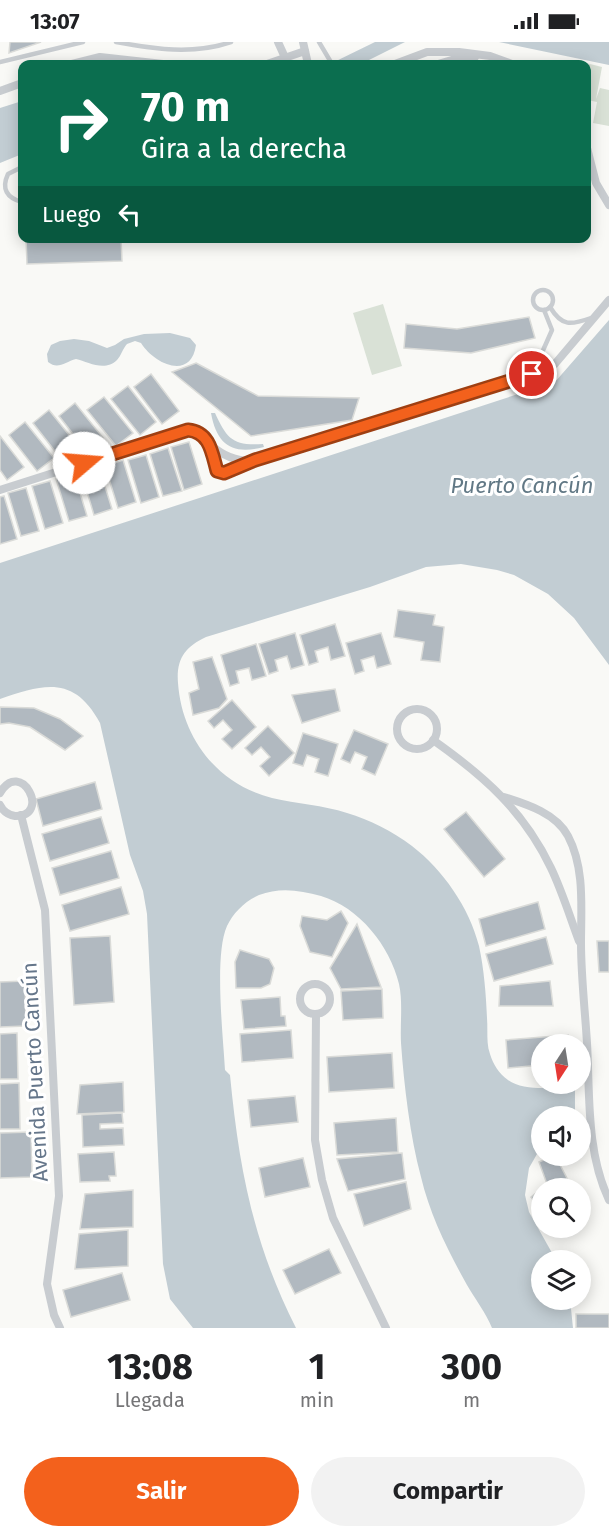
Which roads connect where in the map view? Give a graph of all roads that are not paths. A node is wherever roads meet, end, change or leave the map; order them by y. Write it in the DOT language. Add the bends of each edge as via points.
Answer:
graph roads {
  1 [pos="83,42"];
  2 [pos="116,42"];
  3 [pos="231,42"];
  4 [pos="278,42"];
  5 [pos="319,42"];
  6 [pos="306,54"];
  7 [pos="490,56"];
  8 [pos="87,60"];
  9 [pos="126,60"];
  10 [pos="287,60"];
  11 [pos="290,60"];
  12 [pos="330,60"];
  13 [pos="415,60"];
  14 [pos="452,60"];
  15 [pos="501,60"];
  16 [pos="0,62"];
  17 [pos="18,84"];
  18 [pos="0,91"];
  19 [pos="591,164"];
  20 [pos="18,169"];
  21 [pos="18,200"];
  22 [pos="609,205"];
  23 [pos="609,300"];
  24 [pos="550,308"];
  25 [pos="544,310"];
  26 [pos="596,316"];
  27 [pos="532,374"];
  28 [pos="210,444"];
  29 [pos="225,456"];
  30 [pos="255,460"];
  31 [pos="215,464"];
  32 [pos="0,490"];
  33 [pos="433,740"];
  34 [pos="0,793"];
  35 [pos="504,797"];
  36 [pos="0,805"];
  37 [pos="21,815"];
  38 [pos="581,945"];
  39 [pos="316,1014"];
  40 [pos="609,1200"];
  41 [pos="60,1328"];
  42 [pos="386,1328"];
  1 -- 16 [label="lane"];
  2 -- 3 [label="lane" via="173,51"];
  4 -- 10 [label="street"];
  5 -- 12 [label="lane"];
  6 -- 11 [label="street"];
  7 -- 13 [label="street" via="427,52"];
  7 -- 14 [label="street"];
  7 -- 15 [label="street"];
  8 -- 9 [label="street"];
  17 -- 18 [label="street"];
  19 -- 22 [label="street" via="596,183"];
  20 -- 21 [label="lane" via="8,174 4,183 9,197"];
  23 -- 26 [label="street"];
  24 -- 25 [label="lane"];
  24 -- 25 [label="lane" via="551,293 538,291 533,302"];
  24 -- 26 [label="lane" via="562,323"];
  25 -- 27 [label="lane" via="552,330"];
  26 -- 27 [label="street" via="554,365"];
  27 -- 30 [label="street"];
  28 -- 29 [label="street"];
  28 -- 31 [label="street"];
  28 -- 32 [label="street" via="196,430 188,430"];
  29 -- 30 [label="street"];
  29 -- 31 [label="street" via="217,458"];
  30 -- 31 [label="street" via="224,473 217,471"];
  33 -- 33 [label="street" via="437,725 431,714 411,709 400,717 396,730 407,747 420,749"];
  33 -- 35 [label="street"];
  34 -- 37 [label="street" via="11,783 27,786 32,801 28,811"];
  35 -- 38 [label="street" via="528,827 551,868"];
  35 -- 38 [label="street" via="535,807 568,834 579,876"];
  36 -- 37 [label="street" via="7,814"];
  37 -- 41 [label="street, Avenida Puerto Cancún" via="45,910 59,1196 47,1284"];
  38 -- 40 [label="street" via="593,1150"];
  39 -- 42 [label="street" via="315,1140 322,1180 333,1218"];
}
